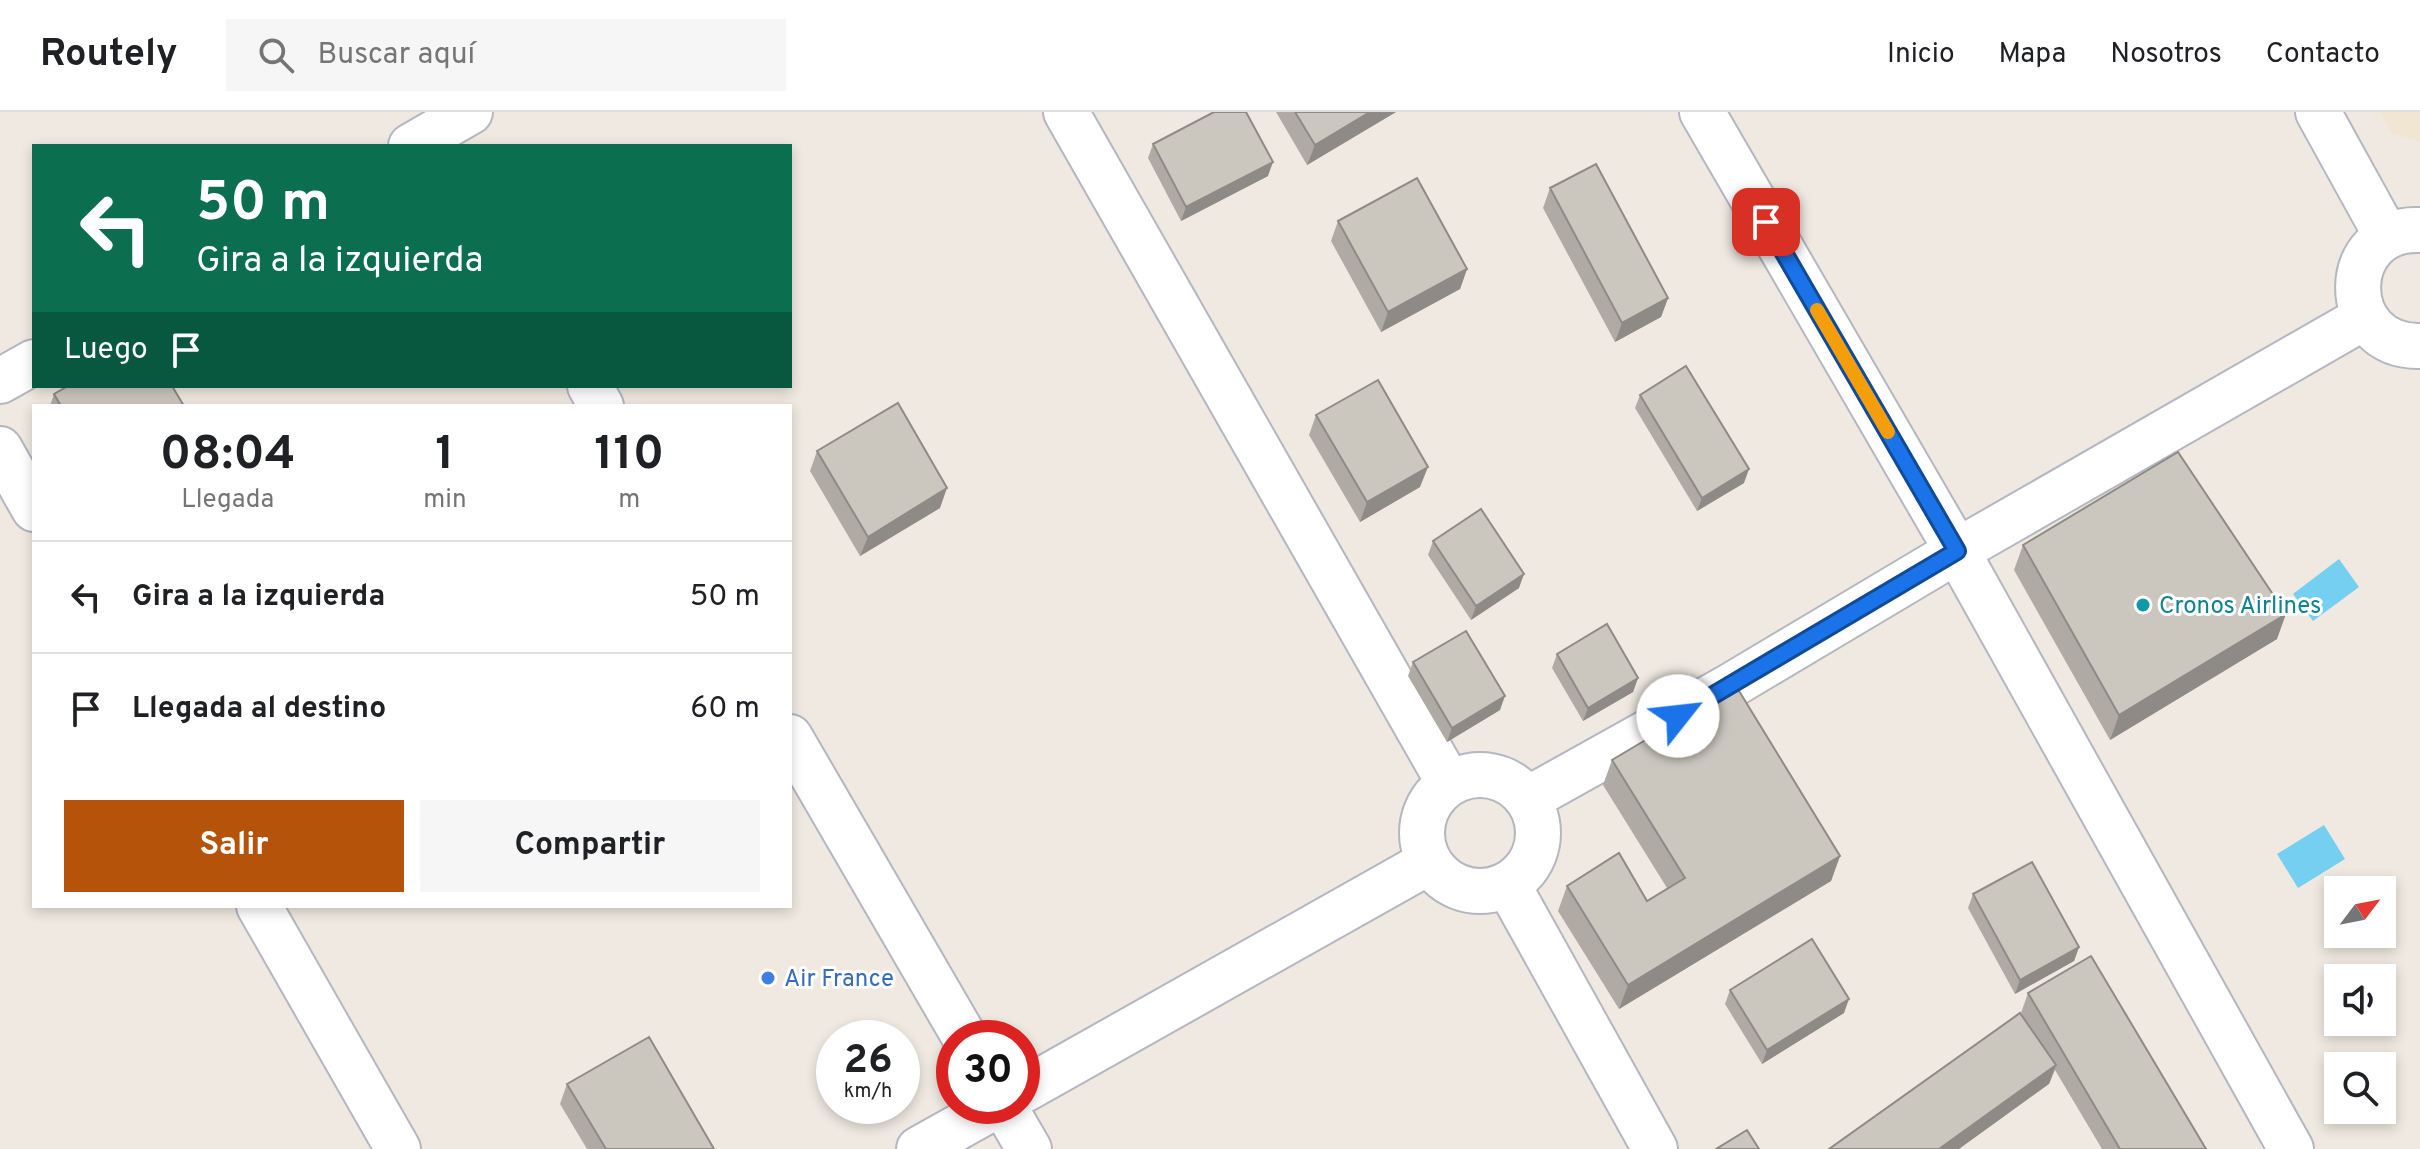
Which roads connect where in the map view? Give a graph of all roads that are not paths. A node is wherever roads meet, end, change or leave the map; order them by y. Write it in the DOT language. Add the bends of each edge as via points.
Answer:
graph roads {
  1 [pos="1066,112"];
  2 [pos="1702,112"];
  3 [pos="2318,112"];
  4 [pos="2403,234"];
  5 [pos="2365,317"];
  6 [pos="2420,346"];
  7 [pos="32,363"];
  8 [pos="0,381"];
  9 [pos="0,449"];
  10 [pos="32,505"];
  11 [pos="1957,551"];
  12 [pos="792,740"];
  13 [pos="1449,783"];
  14 [pos="1528,799"];
  15 [pos="1429,862"];
  16 [pos="1508,885"];
  17 [pos="260,908"];
  18 [pos="955,1020"];
  19 [pos="1040,1081"];
  20 [pos="964,1124"];
  21 [pos="1014,1124"];
  22 [pos="398,1149"];
  23 [pos="919,1149"];
  24 [pos="1029,1149"];
  25 [pos="1655,1149"];
  26 [pos="2291,1149"];
  1 -- 13 [label="street"];
  2 -- 11 [label="street"];
  3 -- 4 [label="street"];
  4 -- 5 [label="street" via="2367,255 2357,279"];
  5 -- 6 [label="street" via="2384,337"];
  5 -- 11 [label="street"];
  7 -- 8 [label="street"];
  9 -- 10 [label="street"];
  11 -- 14 [label="street"];
  11 -- 26 [label="street"];
  12 -- 18 [label="street"];
  13 -- 14 [label="street" via="1473,775 1498,777"];
  13 -- 15 [label="street" via="1431,800 1422,824"];
  14 -- 16 [label="street" via="1539,840 1529,866"];
  15 -- 16 [label="street" via="1458,887 1483,891"];
  15 -- 19 [label="street"];
  16 -- 25 [label="street"];
  17 -- 22 [label="street"];
  20 -- 23 [label="street"];
  21 -- 24 [label="street"];
}
